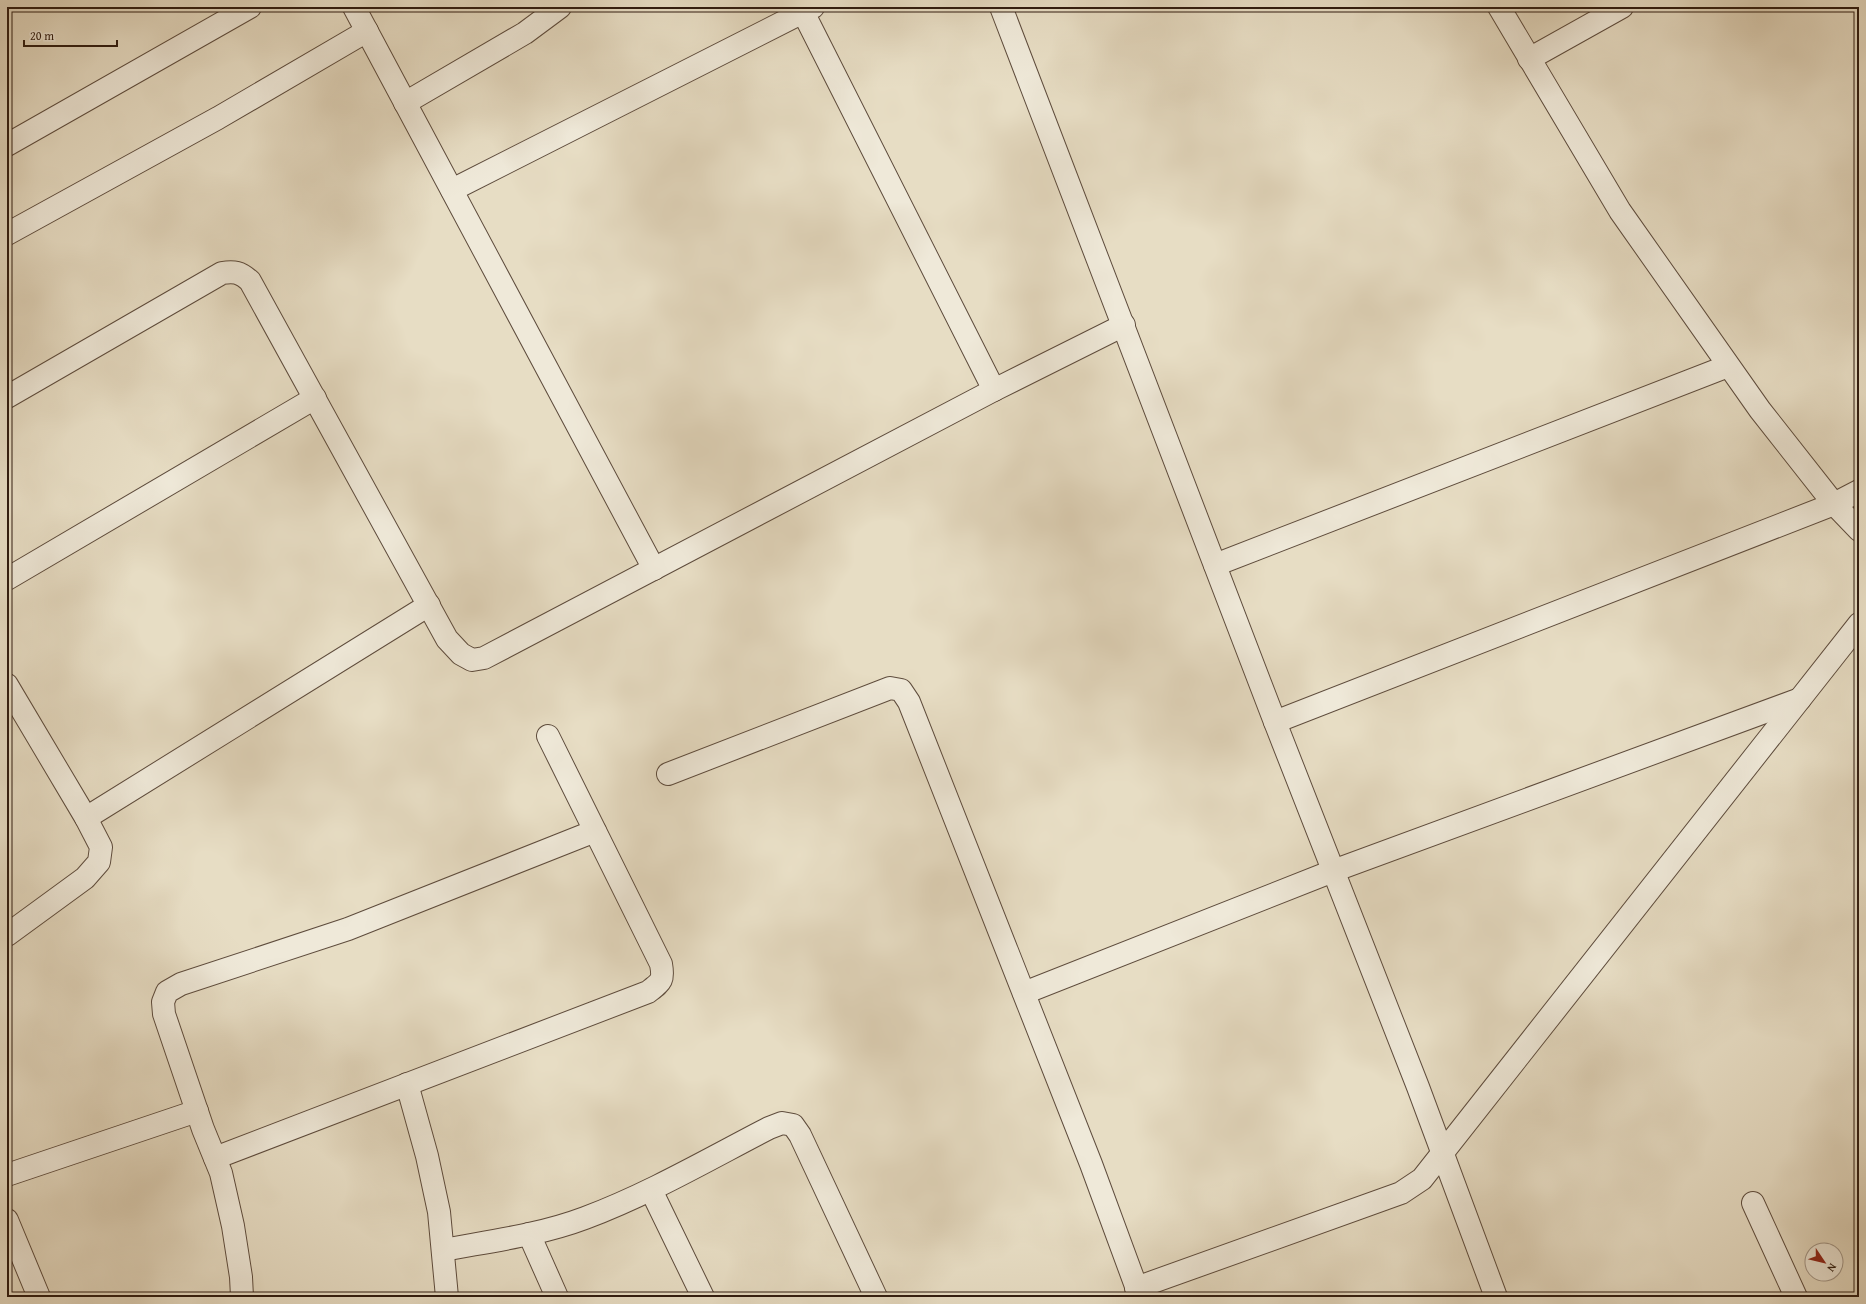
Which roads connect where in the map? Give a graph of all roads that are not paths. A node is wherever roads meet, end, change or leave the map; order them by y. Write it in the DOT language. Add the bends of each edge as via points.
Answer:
graph roads {
  1 [pos="250,7"];
  2 [pos="354,7"];
  3 [pos="560,7"];
  4 [pos="1001,7"];
  5 [pos="1499,7"];
  6 [pos="1622,7"];
  7 [pos="808,9"];
  8 [pos="367,31"];
  9 [pos="1529,58"];
  10 [pos="405,103"];
  11 [pos="7,145"];
  12 [pos="452,190"];
  13 [pos="7,234"];
  14 [pos="1124,325"];
  15 [pos="1728,366"];
  16 [pos="994,390"];
  17 [pos="7,397"];
  18 [pos="315,398"];
  19 [pos="1859,491"];
  20 [pos="1834,504"];
  21 [pos="1859,530"];
  22 [pos="1215,565"];
  23 [pos="654,569"];
  24 [pos="7,580"];
  25 [pos="429,605"];
  26 [pos="1859,624"];
  27 [pos="7,686"];
  28 [pos="1800,699"];
  29 [pos="1275,722"];
  30 [pos="548,736"];
  31 [pos="668,774"];
  32 [pos="86,818"];
  33 [pos="594,831"];
  34 [pos="1333,871"];
  35 [pos="7,935"];
  36 [pos="1024,993"];
  37 [pos="408,1084"];
  38 [pos="197,1111"];
  39 [pos="1442,1153"];
  40 [pos="215,1158"];
  41 [pos="7,1175"];
  42 [pos="651,1190"];
  43 [pos="1753,1203"];
  44 [pos="7,1220"];
  45 [pos="529,1234"];
  46 [pos="443,1250"];
  47 [pos="1138,1292"];
  48 [pos="39,1297"];
  49 [pos="242,1297"];
  50 [pos="447,1297"];
  51 [pos="557,1297"];
  52 [pos="703,1297"];
  53 [pos="876,1297"];
  54 [pos="1496,1297"];
  55 [pos="1796,1297"];
  1 -- 11 [label="street"];
  2 -- 8 [label="street"];
  3 -- 10 [label="street" via="525,32"];
  4 -- 14 [label="street"];
  5 -- 9 [label="street"];
  6 -- 9 [label="street"];
  7 -- 12 [label="street"];
  7 -- 16 [label="street"];
  8 -- 10 [label="street"];
  8 -- 13 [label="street" via="211,122"];
  9 -- 15 [label="street" via="1620,212"];
  10 -- 12 [label="street"];
  12 -- 23 [label="street"];
  14 -- 16 [label="street"];
  14 -- 22 [label="street"];
  15 -- 20 [label="street"];
  15 -- 22 [label="street"];
  16 -- 23 [label="street"];
  17 -- 18 [label="street" via="222,273 234,271 250,281"];
  18 -- 24 [label="street"];
  18 -- 25 [label="street"];
  19 -- 20 [label="street"];
  20 -- 21 [label="street"];
  20 -- 29 [label="street"];
  22 -- 29 [label="street"];
  23 -- 25 [label="street" via="484,658 472,660 461,654 447,640"];
  25 -- 32 [label="street"];
  26 -- 28 [label="street"];
  27 -- 32 [label="street"];
  28 -- 34 [label="street"];
  28 -- 39 [label="street"];
  29 -- 34 [label="street"];
  30 -- 33 [label="street"];
  31 -- 36 [label="street" via="890,688 901,690 909,702"];
  32 -- 35 [label="street" via="101,847 99,862 85,878"];
  33 -- 37 [label="street" via="661,964 663,976 659,984 648,992"];
  33 -- 38 [label="street" via="348,929 182,984 167,992 163,1002 164,1014"];
  34 -- 36 [label="street"];
  34 -- 39 [label="street"];
  36 -- 47 [label="street"];
  37 -- 40 [label="street"];
  37 -- 46 [label="street" via="439,1212"];
  38 -- 40 [label="street"];
  38 -- 41 [label="street"];
  39 -- 47 [label="street" via="1422,1179 1401,1193"];
  39 -- 54 [label="street"];
  40 -- 49 [label="street" via="233,1226"];
  42 -- 45 [label="street" via="585,1218"];
  42 -- 52 [label="street"];
  42 -- 53 [label="street" via="769,1128 782,1123 792,1125 800,1135"];
  43 -- 55 [label="street"];
  44 -- 48 [label="street"];
  45 -- 46 [label="street"];
  45 -- 51 [label="street"];
  46 -- 50 [label="street"];
}
